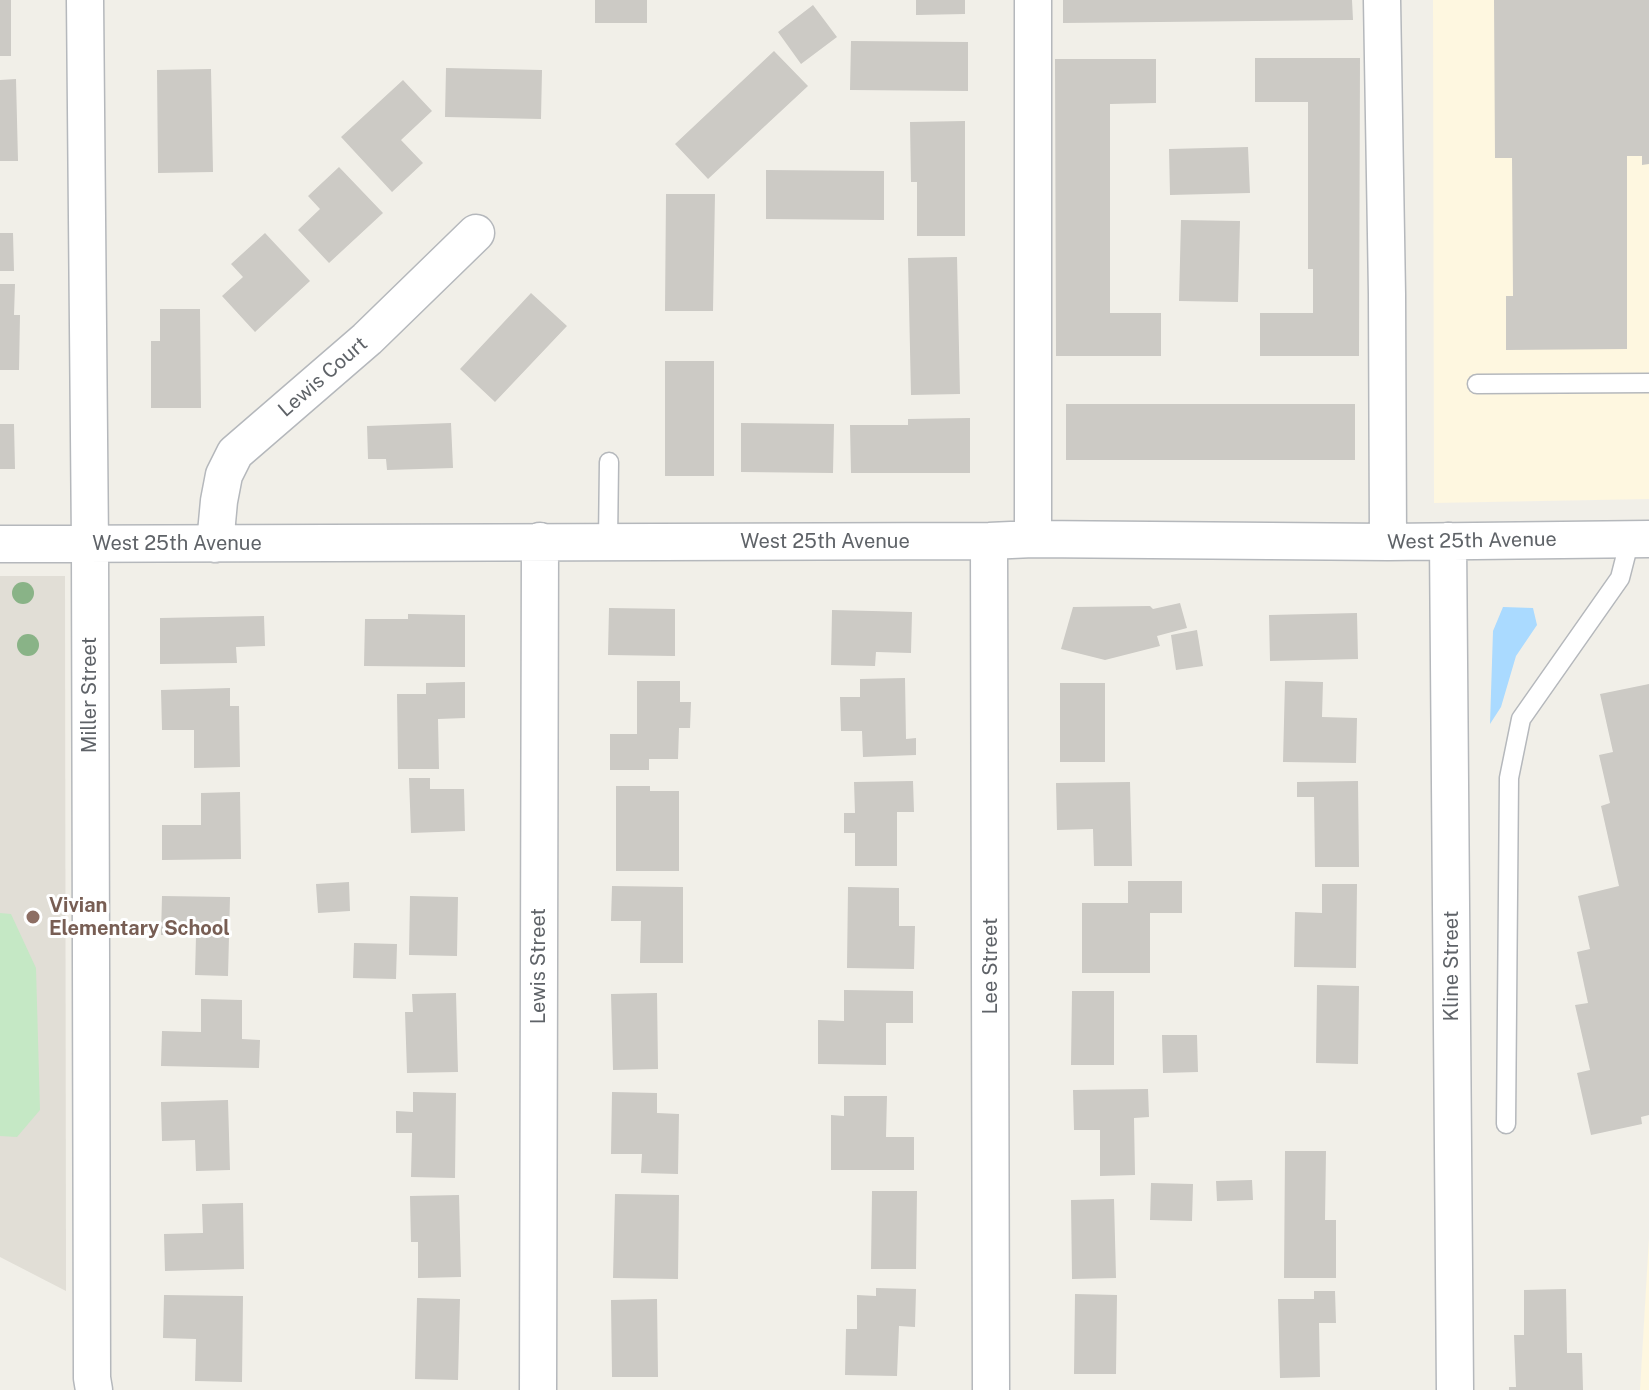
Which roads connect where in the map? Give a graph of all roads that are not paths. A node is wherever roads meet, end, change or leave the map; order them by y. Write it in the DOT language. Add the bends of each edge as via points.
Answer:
graph roads {
  1 [pos="85,0"];
  2 [pos="1033,0"];
  3 [pos="1382,0"];
  4 [pos="476,233"];
  5 [pos="1649,383"];
  6 [pos="1477,384"];
  7 [pos="609,462"];
  8 [pos="1033,539"];
  9 [pos="1639,539"];
  10 [pos="540,541"];
  11 [pos="989,541"];
  12 [pos="1448,541"];
  13 [pos="608,542"];
  14 [pos="1388,542"];
  15 [pos="0,544"];
  16 [pos="90,544"];
  17 [pos="215,544"];
  18 [pos="1506,1124"];
  19 [pos="94,1390"];
  20 [pos="538,1390"];
  21 [pos="991,1390"];
  22 [pos="1455,1390"];
  1 -- 16 [label="street, Miller Street"];
  2 -- 8 [label="street"];
  3 -- 14 [label="street"];
  4 -- 17 [label="street, Lewis Court" via="367,339 235,453 224,475"];
  5 -- 6 [label="lane"];
  7 -- 13 [label="lane"];
  8 -- 11 [label="street, West 25th Avenue"];
  8 -- 14 [label="street, West 25th Avenue"];
  9 -- 12 [label="street, West 25th Avenue"];
  9 -- 18 [label="lane" via="1620,578 1521,719 1509,778"];
  10 -- 13 [label="street, West 25th Avenue"];
  10 -- 17 [label="street, West 25th Avenue"];
  10 -- 20 [label="street, Lewis Street"];
  11 -- 13 [label="street, West 25th Avenue"];
  11 -- 21 [label="street, Lee Street"];
  12 -- 14 [label="street, West 25th Avenue"];
  12 -- 22 [label="street, Kline Street"];
  15 -- 16 [label="street, West 25th Avenue"];
  16 -- 17 [label="street, West 25th Avenue"];
  16 -- 19 [label="street, Miller Street"];
}
